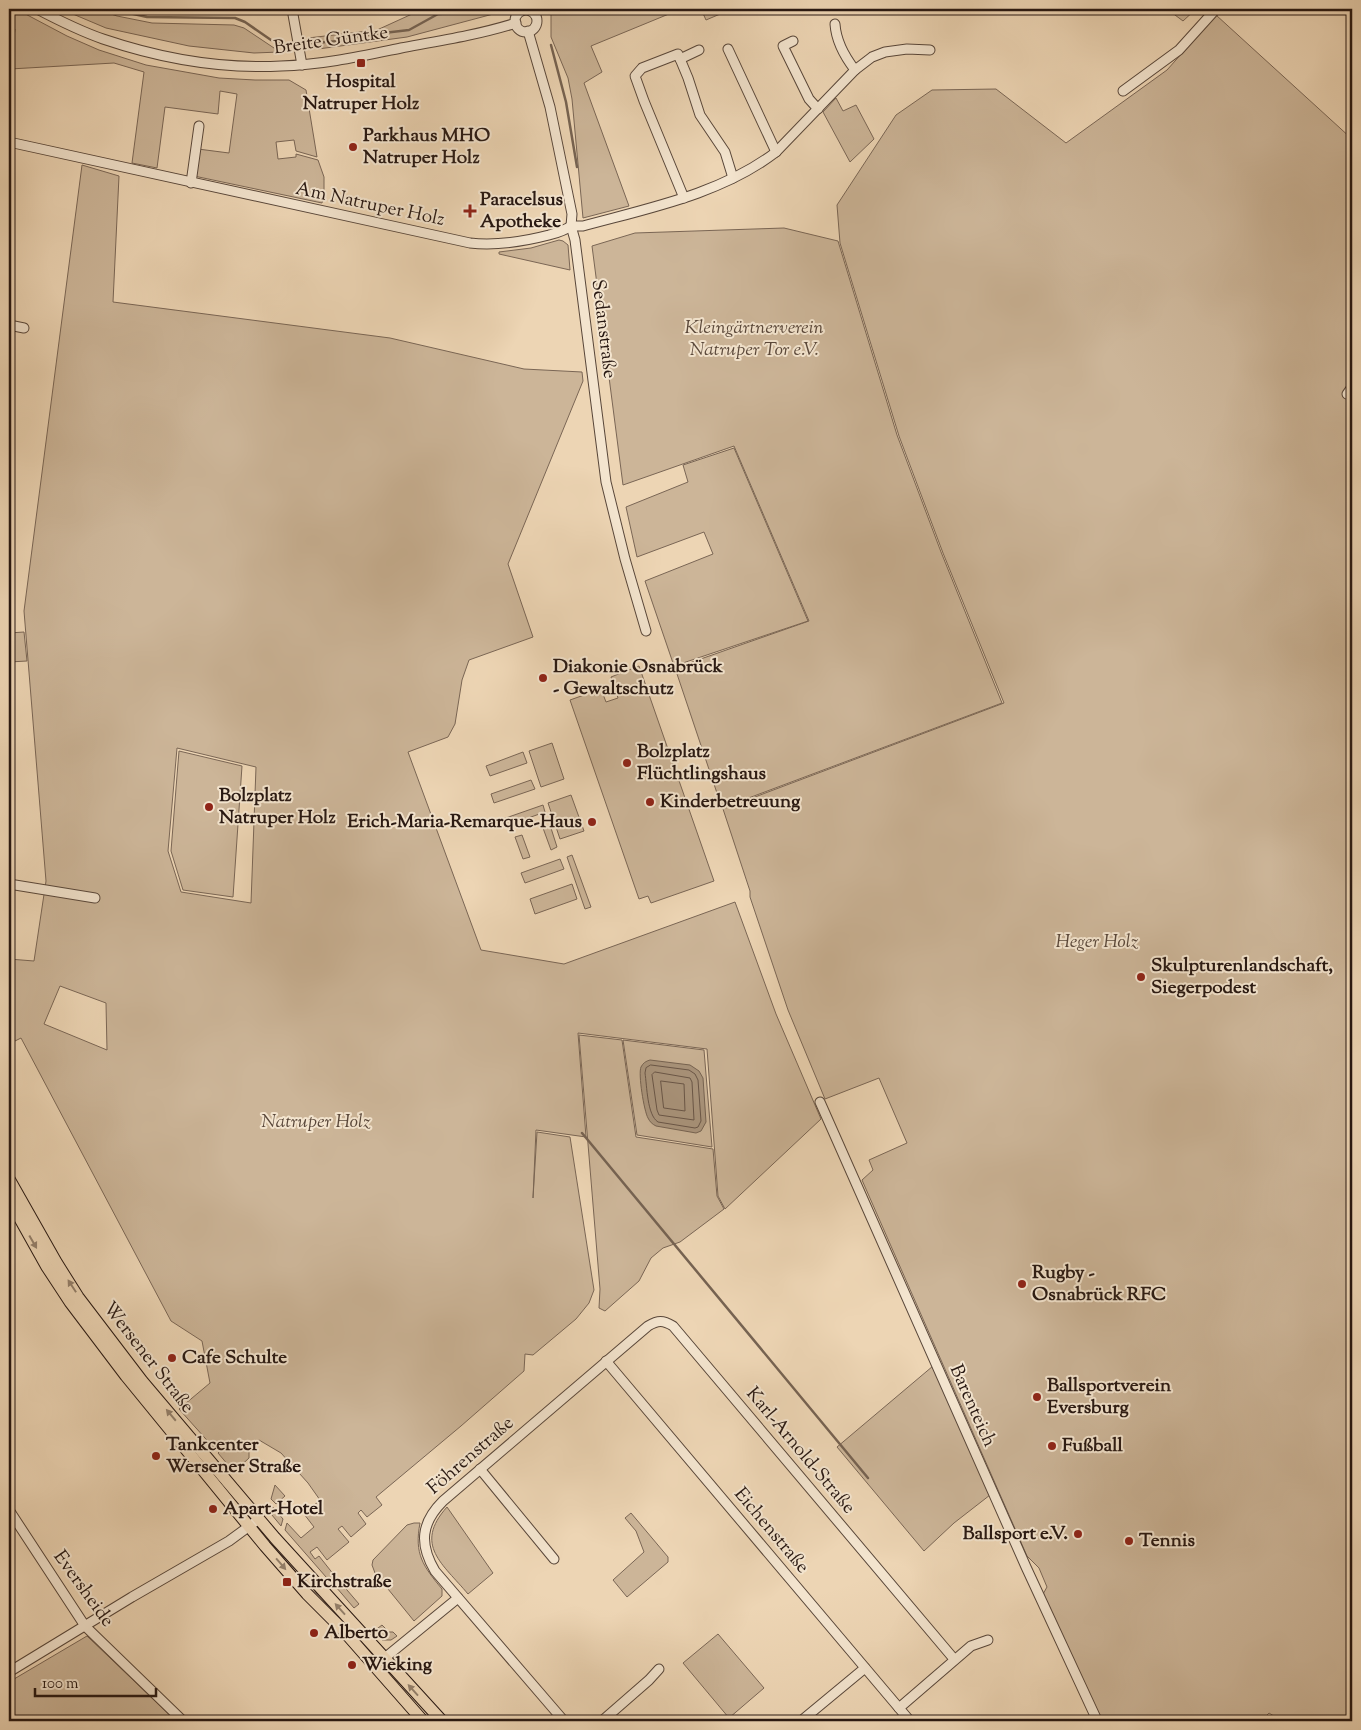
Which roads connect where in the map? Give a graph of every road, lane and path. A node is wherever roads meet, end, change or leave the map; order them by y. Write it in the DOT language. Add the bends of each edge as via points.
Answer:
graph roads {
  1 [pos="37,9"];
  2 [pos="292,9"];
  3 [pos="1216,9"];
  4 [pos="522,10"];
  5 [pos="516,23"];
  6 [pos="835,24"];
  7 [pos="528,31"];
  8 [pos="793,41"];
  9 [pos="699,50"];
  10 [pos="728,50"];
  11 [pos="930,50"];
  12 [pos="680,59"];
  13 [pos="302,65"];
  14 [pos="855,70"];
  15 [pos="1123,91"];
  16 [pos="818,109"];
  17 [pos="199,126"];
  18 [pos="9,142"];
  19 [pos="776,152"];
  20 [pos="733,178"];
  21 [pos="191,183"];
  22 [pos="684,198"];
  23 [pos="571,226"];
  24 [pos="9,325"];
  25 [pos="24,328"];
  26 [pos="646,631"];
  27 [pos="9,884"];
  28 [pos="95,898"];
  29 [pos="820,1102"];
  30 [pos="9,1179"];
  31 [pos="9,1199"];
  32 [pos="606,1361"];
  33 [pos="480,1469"];
  34 [pos="9,1510"];
  35 [pos="259,1519"];
  36 [pos="249,1527"];
  37 [pos="554,1559"];
  38 [pos="458,1598"];
  39 [pos="85,1626"];
  40 [pos="988,1640"];
  41 [pos="385,1658"];
  42 [pos="954,1660"];
  43 [pos="375,1666"];
  44 [pos="865,1668"];
  45 [pos="659,1669"];
  46 [pos="9,1672"];
  47 [pos="899,1708"];
  48 [pos="183,1721"];
  49 [pos="423,1721"];
  50 [pos="442,1721"];
  51 [pos="564,1721"];
  52 [pos="602,1721"];
  53 [pos="802,1721"];
  54 [pos="910,1721"];
  55 [pos="1096,1721"];
  1 -- 13 [label="street, Breite Güntke" via="102,39 159,54 220,64"];
  2 -- 13 [label="street"];
  3 -- 15 [label="street" via="1179,50"];
  4 -- 5 [label="street, Sedanstraße"];
  4 -- 7 [label="street, Sedanstraße" via="530,11 536,17 536,26"];
  5 -- 7 [label="street" via="521,30"];
  5 -- 13 [label="street, Breite Güntke" via="464,36"];
  6 -- 14 [label="street" via="836,35"];
  7 -- 23 [label="street, Sedanstraße" via="560,152 572,214"];
  8 -- 16 [label="street" via="783,46 809,99"];
  9 -- 12 [label="street"];
  10 -- 19 [label="street"];
  11 -- 14 [label="street, Am Natruper Holz" via="885,52"];
  12 -- 20 [label="street" via="700,115 726,152"];
  12 -- 22 [label="street" via="678,54 642,68 635,76"];
  14 -- 16 [label="street, Am Natruper Holz"];
  16 -- 19 [label="street, Am Natruper Holz"];
  17 -- 21 [label="street"];
  18 -- 21 [label="street, Am Natruper Holz"];
  19 -- 20 [label="street, Am Natruper Holz"];
  20 -- 22 [label="street, Am Natruper Holz"];
  21 -- 23 [label="street, Am Natruper Holz" via="470,243 510,244"];
  22 -- 23 [label="street, Am Natruper Holz" via="583,226"];
  23 -- 26 [label="street, Sedanstraße" via="606,482"];
  24 -- 25 [label="street"];
  27 -- 28 [label="street"];
  29 -- 55 [label="street, Barenteich"];
  35 -- 30 [label="main road, Wersener Straße, one-way" via="159,1402 91,1314 56,1262"];
  31 -- 36 [label="main road, Wersener Straße, one-way" via="47,1267 80,1316"];
  32 -- 33 [label="street, Föhrenstraße"];
  32 -- 42 [label="street, Karl-Arnold-Straße" via="656,1321 672,1326"];
  32 -- 44 [label="street, Eichenstraße"];
  33 -- 37 [label="street"];
  33 -- 38 [label="street, Föhrenstraße" via="436,1508 426,1526 428,1559"];
  34 -- 39 [label="street, Eversheide"];
  35 -- 36 [label="street"];
  41 -- 35 [label="main road, Wersener Straße, one-way"];
  36 -- 39 [label="street"];
  36 -- 43 [label="main road, Wersener Straße, one-way"];
  38 -- 41 [label="street"];
  38 -- 51 [label="street, Föhrenstraße"];
  39 -- 46 [label="street"];
  39 -- 48 [label="street, Eversheide"];
  40 -- 42 [label="street" via="970,1646"];
  41 -- 43 [label="street"];
  50 -- 41 [label="main road, Wersener Straße, one-way"];
  42 -- 47 [label="street"];
  43 -- 49 [label="main road, Wersener Straße"];
  44 -- 47 [label="street, Eichenstraße"];
  44 -- 53 [label="street"];
  45 -- 52 [label="street"];
  47 -- 54 [label="street, Eichenstraße"];
}
